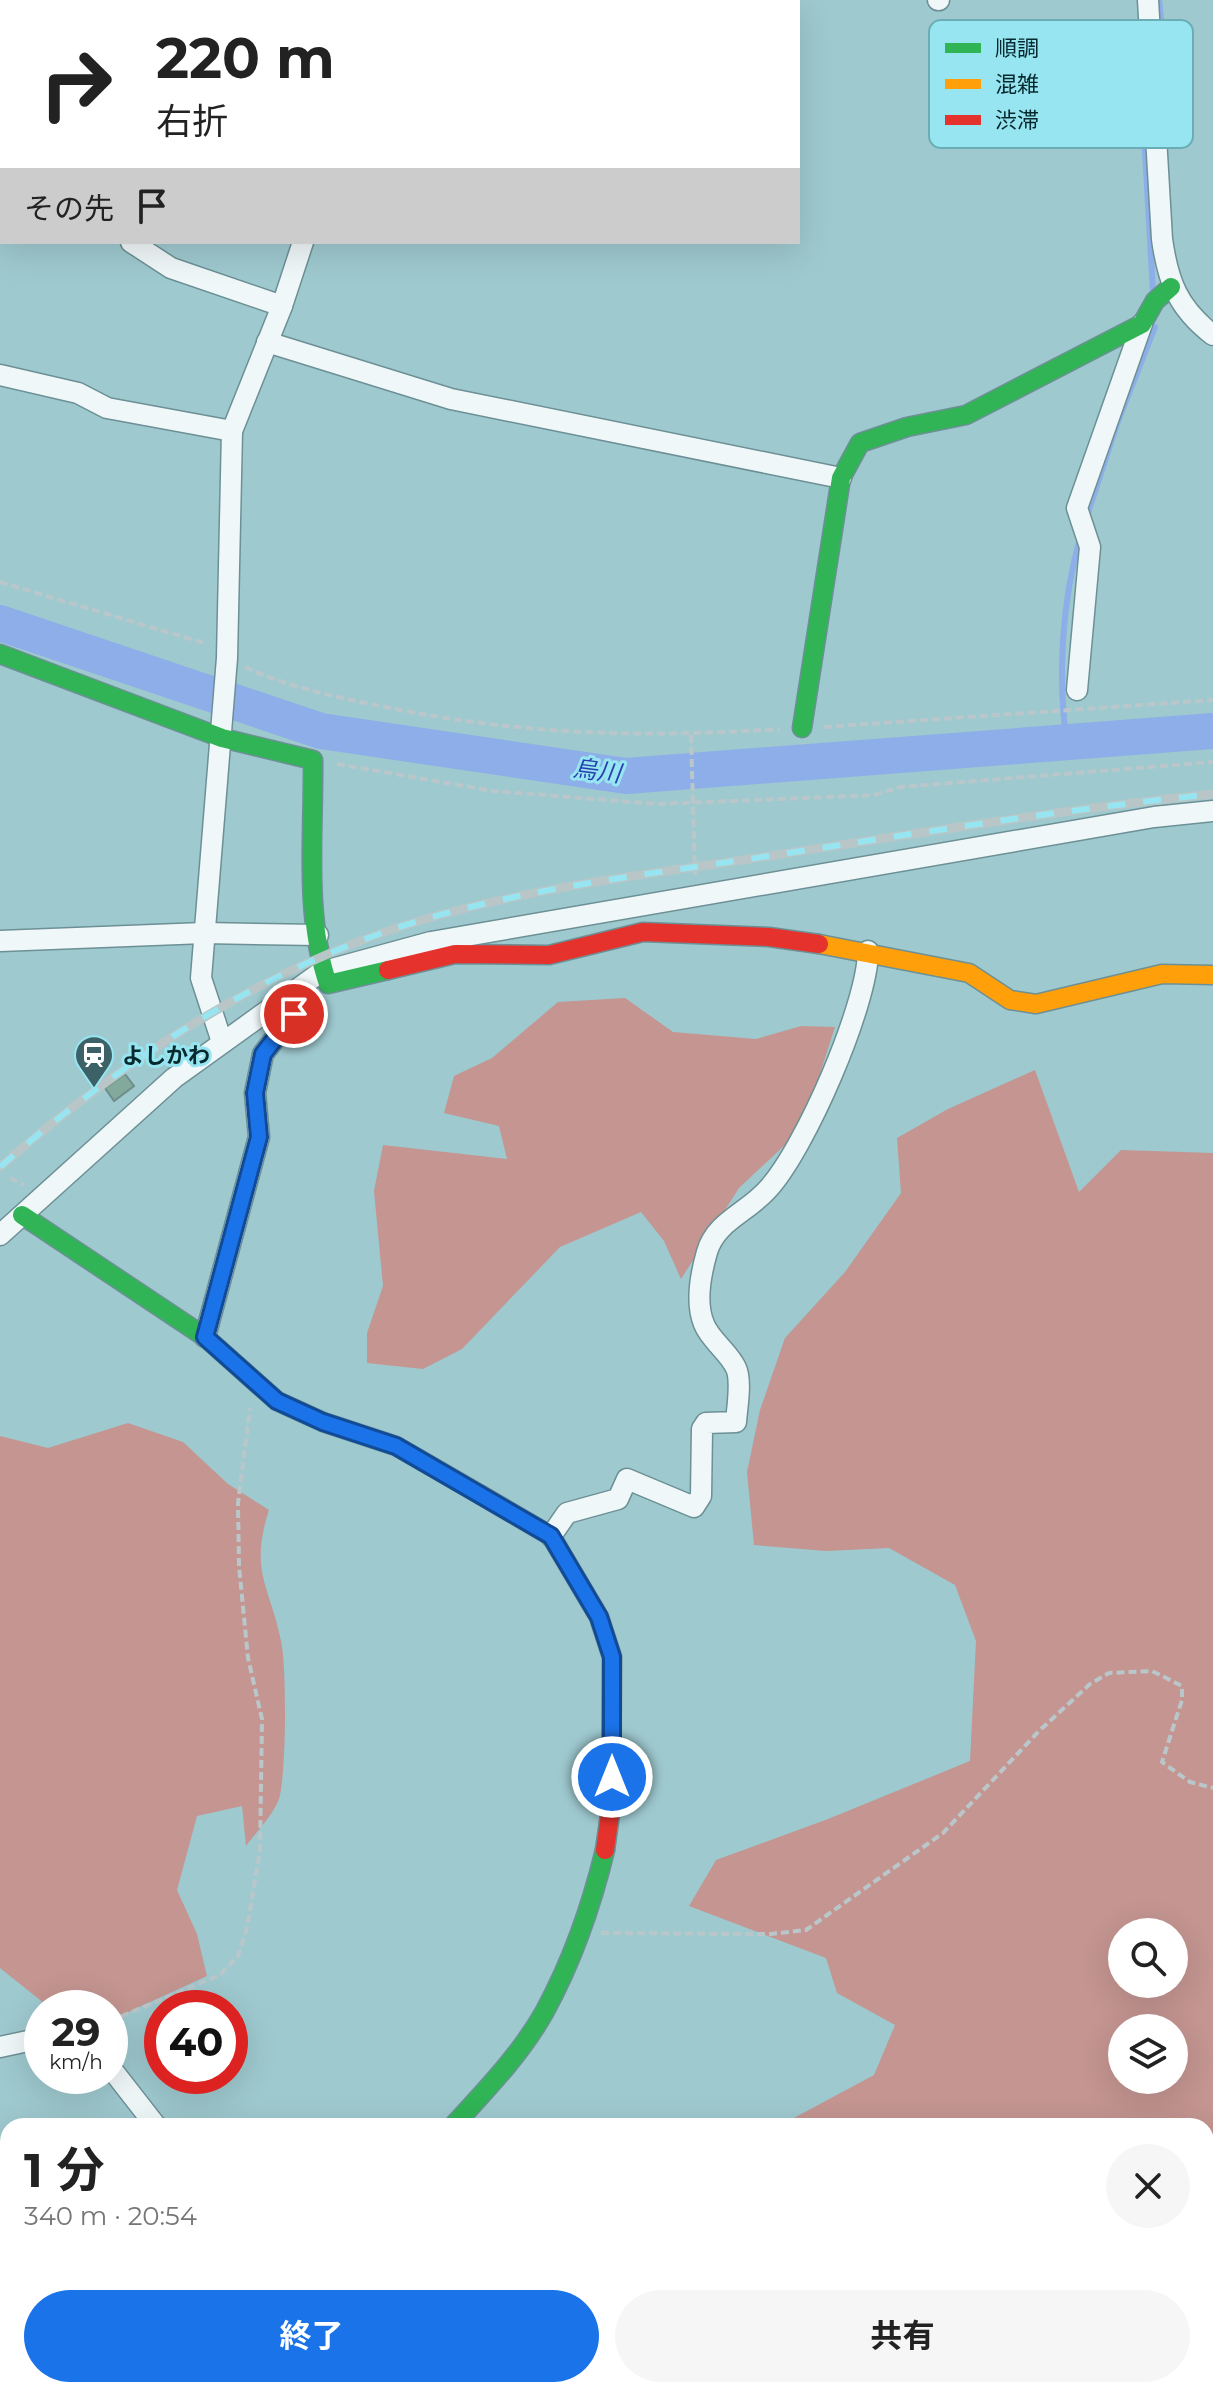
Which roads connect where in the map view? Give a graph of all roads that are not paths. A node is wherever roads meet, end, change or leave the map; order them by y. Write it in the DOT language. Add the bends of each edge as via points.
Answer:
graph roads {
  1 [pos="1148,0"];
  2 [pos="1149,20"];
  3 [pos="1157,148"];
  4 [pos="134,244"];
  5 [pos="302,244"];
  6 [pos="1171,287"];
  7 [pos="282,306"];
  8 [pos="1142,324"];
  9 [pos="1213,335"];
  10 [pos="267,342"];
  11 [pos="0,375"];
  12 [pos="232,431"];
  13 [pos="841,478"];
  14 [pos="0,654"];
  15 [pos="1077,690"];
  16 [pos="802,728"];
  17 [pos="222,734"];
  18 [pos="1213,811"];
  19 [pos="698,897"];
  20 [pos="204,933"];
  21 [pos="318,935"];
  22 [pos="699,936"];
  23 [pos="0,941"];
  24 [pos="868,951"];
  25 [pos="321,972"];
  26 [pos="1213,975"];
  27 [pos="292,992"];
  28 [pos="222,1042"];
  29 [pos="22,1215"];
  30 [pos="0,1235"];
  31 [pos="205,1337"];
  32 [pos="551,1536"];
  33 [pos="24,2042"];
  34 [pos="0,2047"];
  35 [pos="128,2090"];
  36 [pos="150,2118"];
  37 [pos="460,2118"];
  1 -- 2 [label="street"];
  3 -- 6 [label="street" via="1162,239"];
  4 -- 7 [label="street" via="171,268"];
  5 -- 7 [label="street"];
  6 -- 8 [label="street"];
  6 -- 9 [label="street" via="1189,317"];
  7 -- 10 [label="street"];
  8 -- 13 [label="street" via="966,415 860,443"];
  8 -- 15 [label="street" via="1077,508 1090,547"];
  10 -- 12 [label="street"];
  10 -- 13 [label="street" via="451,399"];
  11 -- 12 [label="street" via="78,393 107,408"];
  12 -- 17 [label="street"];
  13 -- 16 [label="street"];
  14 -- 17 [label="street"];
  17 -- 20 [label="street"];
  17 -- 21 [label="street" via="313,760"];
  18 -- 19 [label="street"];
  19 -- 22 [label="street"];
  19 -- 25 [label="street" via="431,942"];
  20 -- 21 [label="street"];
  20 -- 23 [label="street"];
  20 -- 28 [label="street" via="203,993"];
  21 -- 25 [label="street"];
  22 -- 24 [label="street" via="769,937"];
  22 -- 25 [label="street" via="643,932 549,955 455,954 328,984"];
  24 -- 26 [label="street" via="969,973 1010,1000 1036,1004 1162,974"];
  24 -- 32 [label="street" via="868,971 830,1079 802,1138 769,1188 717,1228 707,1250 700,1283 704,1324 738,1370 736,1422 706,1423 702,1429 701,1496 694,1507 627,1479 618,1499 567,1513"];
  25 -- 27 [label="street"];
  27 -- 28 [label="street"];
  27 -- 31 [label="street" via="294,1014 263,1054 255,1093 259,1137"];
  28 -- 29 [label="street" via="174,1078"];
  29 -- 30 [label="street"];
  29 -- 31 [label="street"];
  31 -- 32 [label="street" via="277,1401 423,1461"];
  32 -- 37 [label="street" via="599,1617 612,1657 608,1837 593,1898 545,2010 507,2066"];
  33 -- 34 [label="street"];
  35 -- 36 [label="street"];
}
